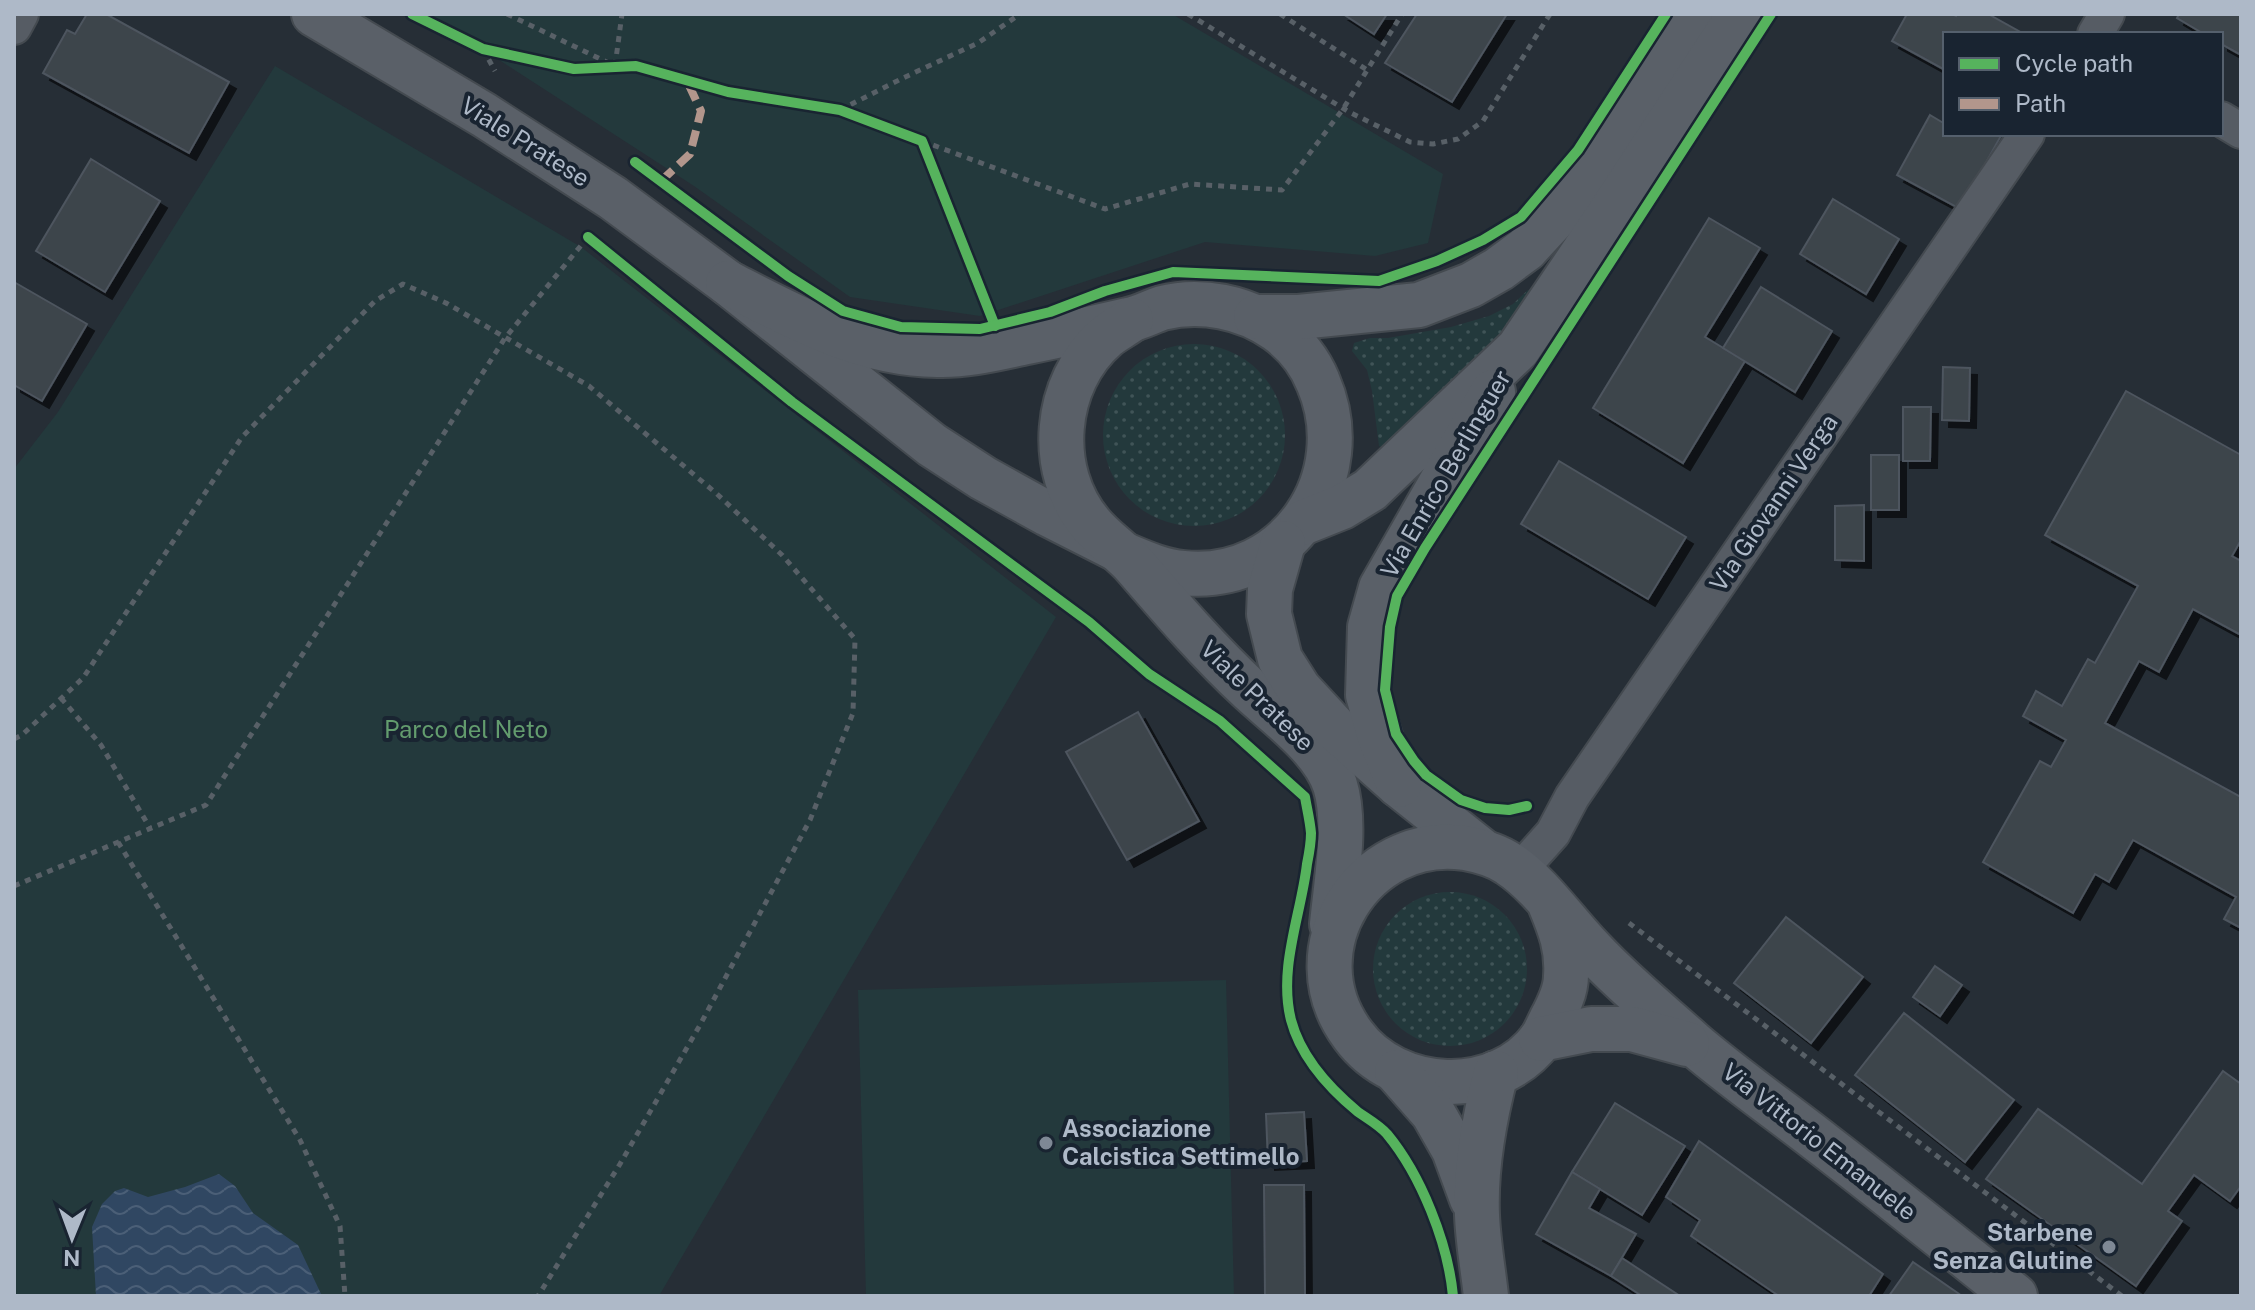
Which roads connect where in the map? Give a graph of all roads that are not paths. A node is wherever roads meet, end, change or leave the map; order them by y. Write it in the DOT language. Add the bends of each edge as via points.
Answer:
graph roads {
  1 [pos="21,14"];
  2 [pos="314,14"];
  3 [pos="1692,14"];
  4 [pos="1740,14"];
  5 [pos="2107,14"];
  6 [pos="14,27"];
  7 [pos="2096,32"];
  8 [pos="2223,120"];
  9 [pos="2241,131"];
  10 [pos="2026,136"];
  11 [pos="728,283"];
  12 [pos="1256,317"];
  13 [pos="1133,319"];
  14 [pos="1518,349"];
  15 [pos="1292,533"];
  16 [pos="1120,551"];
  17 [pos="1399,785"];
  18 [pos="1501,861"];
  19 [pos="1550,904"];
  20 [pos="1329,954"];
  21 [pos="1541,1039"];
  22 [pos="1699,1047"];
  23 [pos="1397,1072"];
  24 [pos="1496,1073"];
  25 [pos="1477,1215"];
  26 [pos="1486,1296"];
  27 [pos="2015,1296"];
  1 -- 6 [label="street"];
  2 -- 11 [label="main road, Viale Pratese" via="613,198"];
  3 -- 12 [label="main road" via="1574,197 1526,249 1499,269 1419,305"];
  4 -- 14 [label="main road, Via Enrico Berlinguer"];
  5 -- 7 [label="street"];
  8 -- 9 [label="street"];
  10 -- 18 [label="street, Via Giovanni Verga" via="1581,784 1553,833"];
  11 -- 13 [label="main road, Viale Pratese" via="834,335 937,355 976,353"];
  11 -- 16 [label="main road, Viale Pratese" via="932,445"];
  12 -- 13 [label="main road, Viale Pratese" via="1195,303"];
  12 -- 15 [label="main road, Viale Pratese" via="1279,331 1314,372 1331,423 1327,475 1317,500"];
  13 -- 16 [label="main road, Viale Pratese" via="1105,338 1083,364 1068,395 1061,428 1062,462 1073,495 1090,524"];
  14 -- 15 [label="main road, Via Enrico Berlinguer" via="1370,490"];
  14 -- 17 [label="main road, Via Enrico Berlinguer" via="1381,588 1370,627 1368,695"];
  15 -- 16 [label="main road, Viale Pratese" via="1260,558 1209,573 1156,568"];
  15 -- 17 [label="main road, Viale Pratese" via="1270,589 1269,614 1280,659 1328,721"];
  16 -- 20 [label="main road, Viale Pratese" via="1184,624 1313,747 1334,783 1340,823"];
  17 -- 18 [label="main road, Viale Pratese"];
  18 -- 19 [label="main road, Via Vittorio Emanuele"];
  18 -- 20 [label="main road, Via Vittorio Emanuele" via="1448,846 1413,851 1381,867 1356,890 1338,920"];
  19 -- 21 [label="main road, Via Vittorio Emanuele" via="1564,940 1567,978"];
  19 -- 22 [label="main road, Via Vittorio Emanuele" via="1595,954"];
  20 -- 23 [label="main road, Via Vittorio Emanuele" via="1338,1011 1353,1036"];
  21 -- 22 [label="main road, Via Vittorio Emanuele" via="1591,1029 1632,1029"];
  21 -- 24 [label="main road, Via Vittorio Emanuele"];
  22 -- 27 [label="main road, Via Vittorio Emanuele"];
  23 -- 24 [label="main road, Via Vittorio Emanuele" via="1430,1082 1464,1082"];
  23 -- 25 [label="main road" via="1433,1113 1454,1150"];
  24 -- 25 [label="main road" via="1479,1158"];
  25 -- 26 [label="main road"];
}
